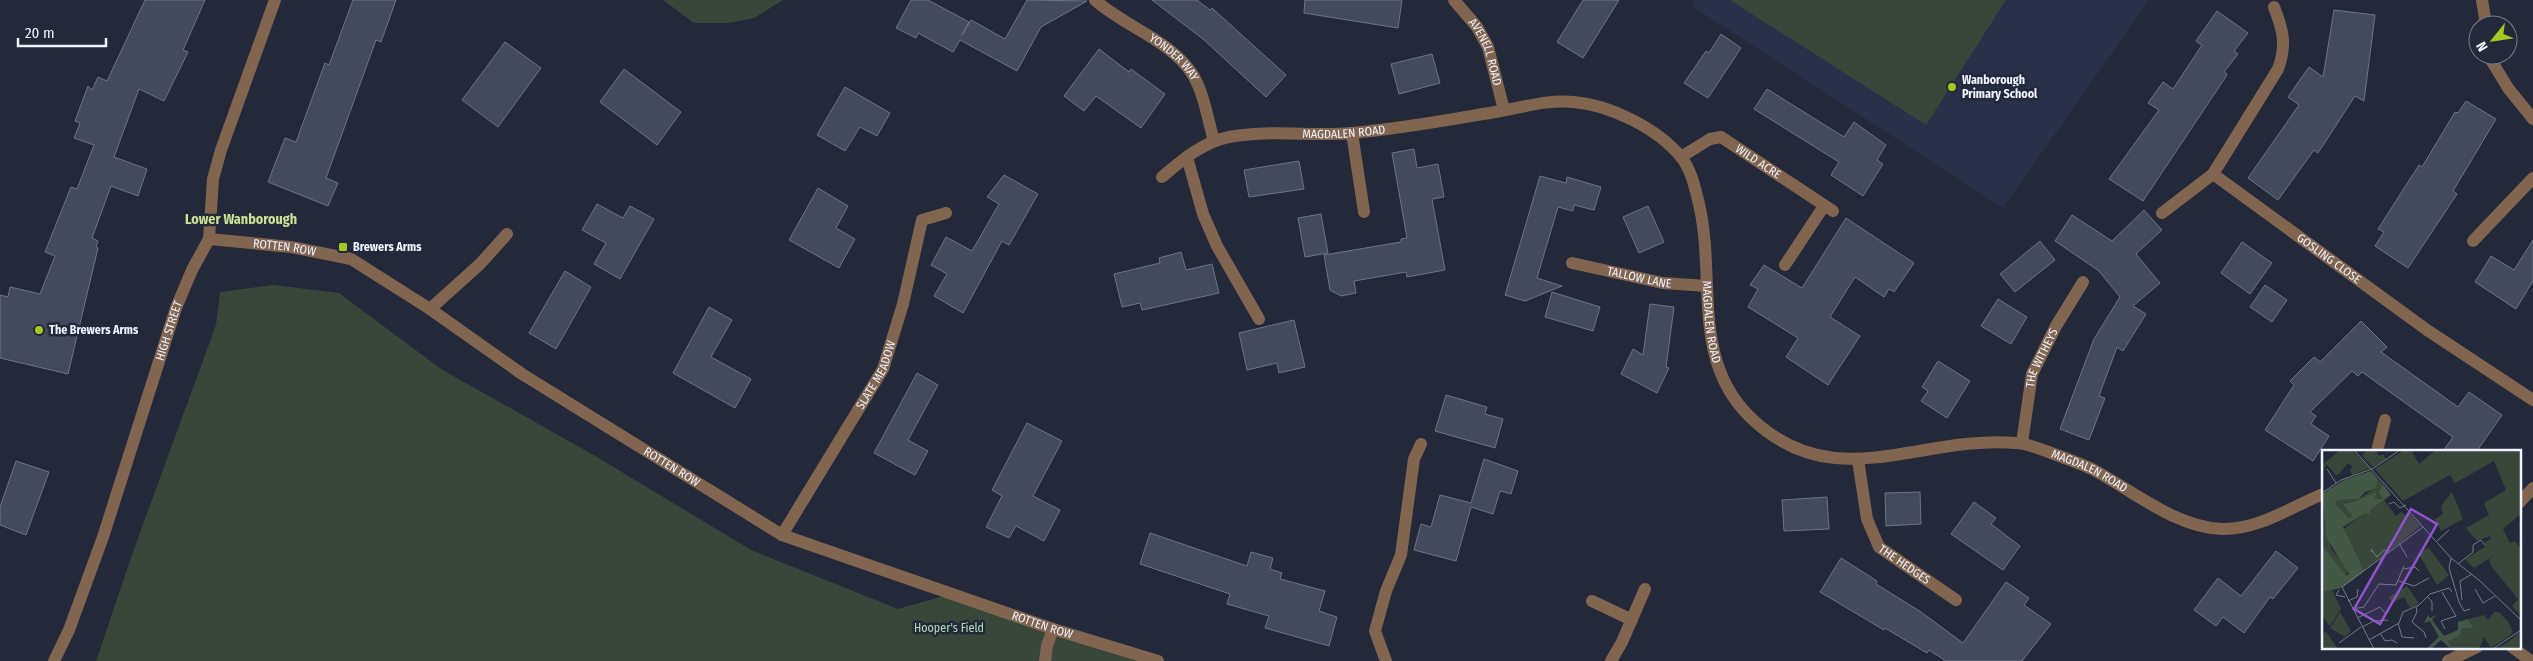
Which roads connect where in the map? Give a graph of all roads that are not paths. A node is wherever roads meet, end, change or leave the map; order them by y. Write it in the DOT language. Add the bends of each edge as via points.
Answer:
graph roads {
  1 [pos="275,0"];
  2 [pos="1095,0"];
  3 [pos="1454,0"];
  4 [pos="2482,0"];
  5 [pos="2274,7"];
  6 [pos="2484,15"];
  7 [pos="2494,65"];
  8 [pos="1504,110"];
  9 [pos="2533,119"];
  10 [pos="1352,134"];
  11 [pos="1214,141"];
  12 [pos="1187,157"];
  13 [pos="1681,157"];
  14 [pos="2213,174"];
  15 [pos="1162,177"];
  16 [pos="2533,178"];
  17 [pos="1364,212"];
  18 [pos="946,213"];
  19 [pos="2162,213"];
  20 [pos="507,234"];
  21 [pos="210,239"];
  22 [pos="2473,240"];
  23 [pos="1572,263"];
  24 [pos="1785,264"];
  25 [pos="2083,282"];
  26 [pos="1707,286"];
  27 [pos="430,309"];
  28 [pos="1260,319"];
  29 [pos="2533,400"];
  30 [pos="2385,420"];
  31 [pos="2022,443"];
  32 [pos="1421,444"];
  33 [pos="2377,450"];
  34 [pos="1858,460"];
  35 [pos="2533,488"];
  36 [pos="2322,494"];
  37 [pos="2520,502"];
  38 [pos="782,535"];
  39 [pos="1645,589"];
  40 [pos="1956,600"];
  41 [pos="1592,601"];
  42 [pos="1632,620"];
  43 [pos="1053,630"];
  44 [pos="2475,648"];
  45 [pos="2513,648"];
  46 [pos="54,661"];
  47 [pos="1045,661"];
  48 [pos="1158,661"];
  49 [pos="1386,661"];
  50 [pos="1611,661"];
  51 [pos="2448,661"];
  52 [pos="2531,661"];
  1 -- 21 [label="street, HIGH STREET" via="213,179"];
  2 -- 11 [label="street, YONDER WAY" via="1184,63 1199,87"];
  3 -- 8 [label="street, AVENELL ROAD" via="1477,27 1488,47"];
  4 -- 6 [label="street"];
  5 -- 14 [label="street" via="2285,39 2278,69"];
  7 -- 9 [label="street"];
  8 -- 10 [label="street, MAGDALEN ROAD"];
  8 -- 13 [label="street, MAGDALEN ROAD" via="1558,101 1597,106 1644,127"];
  10 -- 11 [label="street, MAGDALEN ROAD" via="1232,136"];
  10 -- 17 [label="street"];
  11 -- 12 [label="street, MAGDALEN ROAD"];
  12 -- 15 [label="street, MAGDALEN ROAD"];
  12 -- 28 [label="street" via="1203,214 1217,246"];
  13 -- 24 [label="street, WILD ACRE" via="1697,145 1721,137 1829,208"];
  13 -- 26 [label="street, MAGDALEN ROAD" via="1692,178 1701,211"];
  14 -- 19 [label="street"];
  14 -- 29 [label="street, GOSLING CLOSE" via="2427,330"];
  16 -- 22 [label="street"];
  18 -- 38 [label="street, SLATE MEADOW" via="922,220 903,304 883,370"];
  20 -- 27 [label="street" via="480,264"];
  21 -- 27 [label="street, ROTTEN ROW" via="291,247 351,259"];
  21 -- 46 [label="street, HIGH STREET" via="176,308 103,538"];
  23 -- 26 [label="street, TALLOW LANE" via="1664,283"];
  25 -- 31 [label="street, THE WITHEYS" via="2032,374"];
  26 -- 34 [label="street, MAGDALEN ROAD" via="1716,363 1732,398 1765,431 1785,444 1815,455"];
  27 -- 38 [label="street, ROTTEN ROW" via="522,374"];
  30 -- 33 [label="street"];
  31 -- 34 [label="street, MAGDALEN ROAD" via="1968,444"];
  31 -- 36 [label="street, MAGDALEN ROAD" via="2090,468 2175,516 2208,527 2224,529 2254,524"];
  32 -- 49 [label="street" via="1414,459 1401,555 1386,591 1375,631"];
  34 -- 40 [label="street, THE HEDGES" via="1868,519 1879,547"];
  35 -- 37 [label="street"];
  38 -- 43 [label="street, ROTTEN ROW"];
  39 -- 42 [label="street"];
  41 -- 42 [label="street"];
  42 -- 50 [label="street"];
  43 -- 47 [label="street"];
  43 -- 48 [label="street, ROTTEN ROW"];
  44 -- 51 [label="street"];
  45 -- 52 [label="street"];
}
